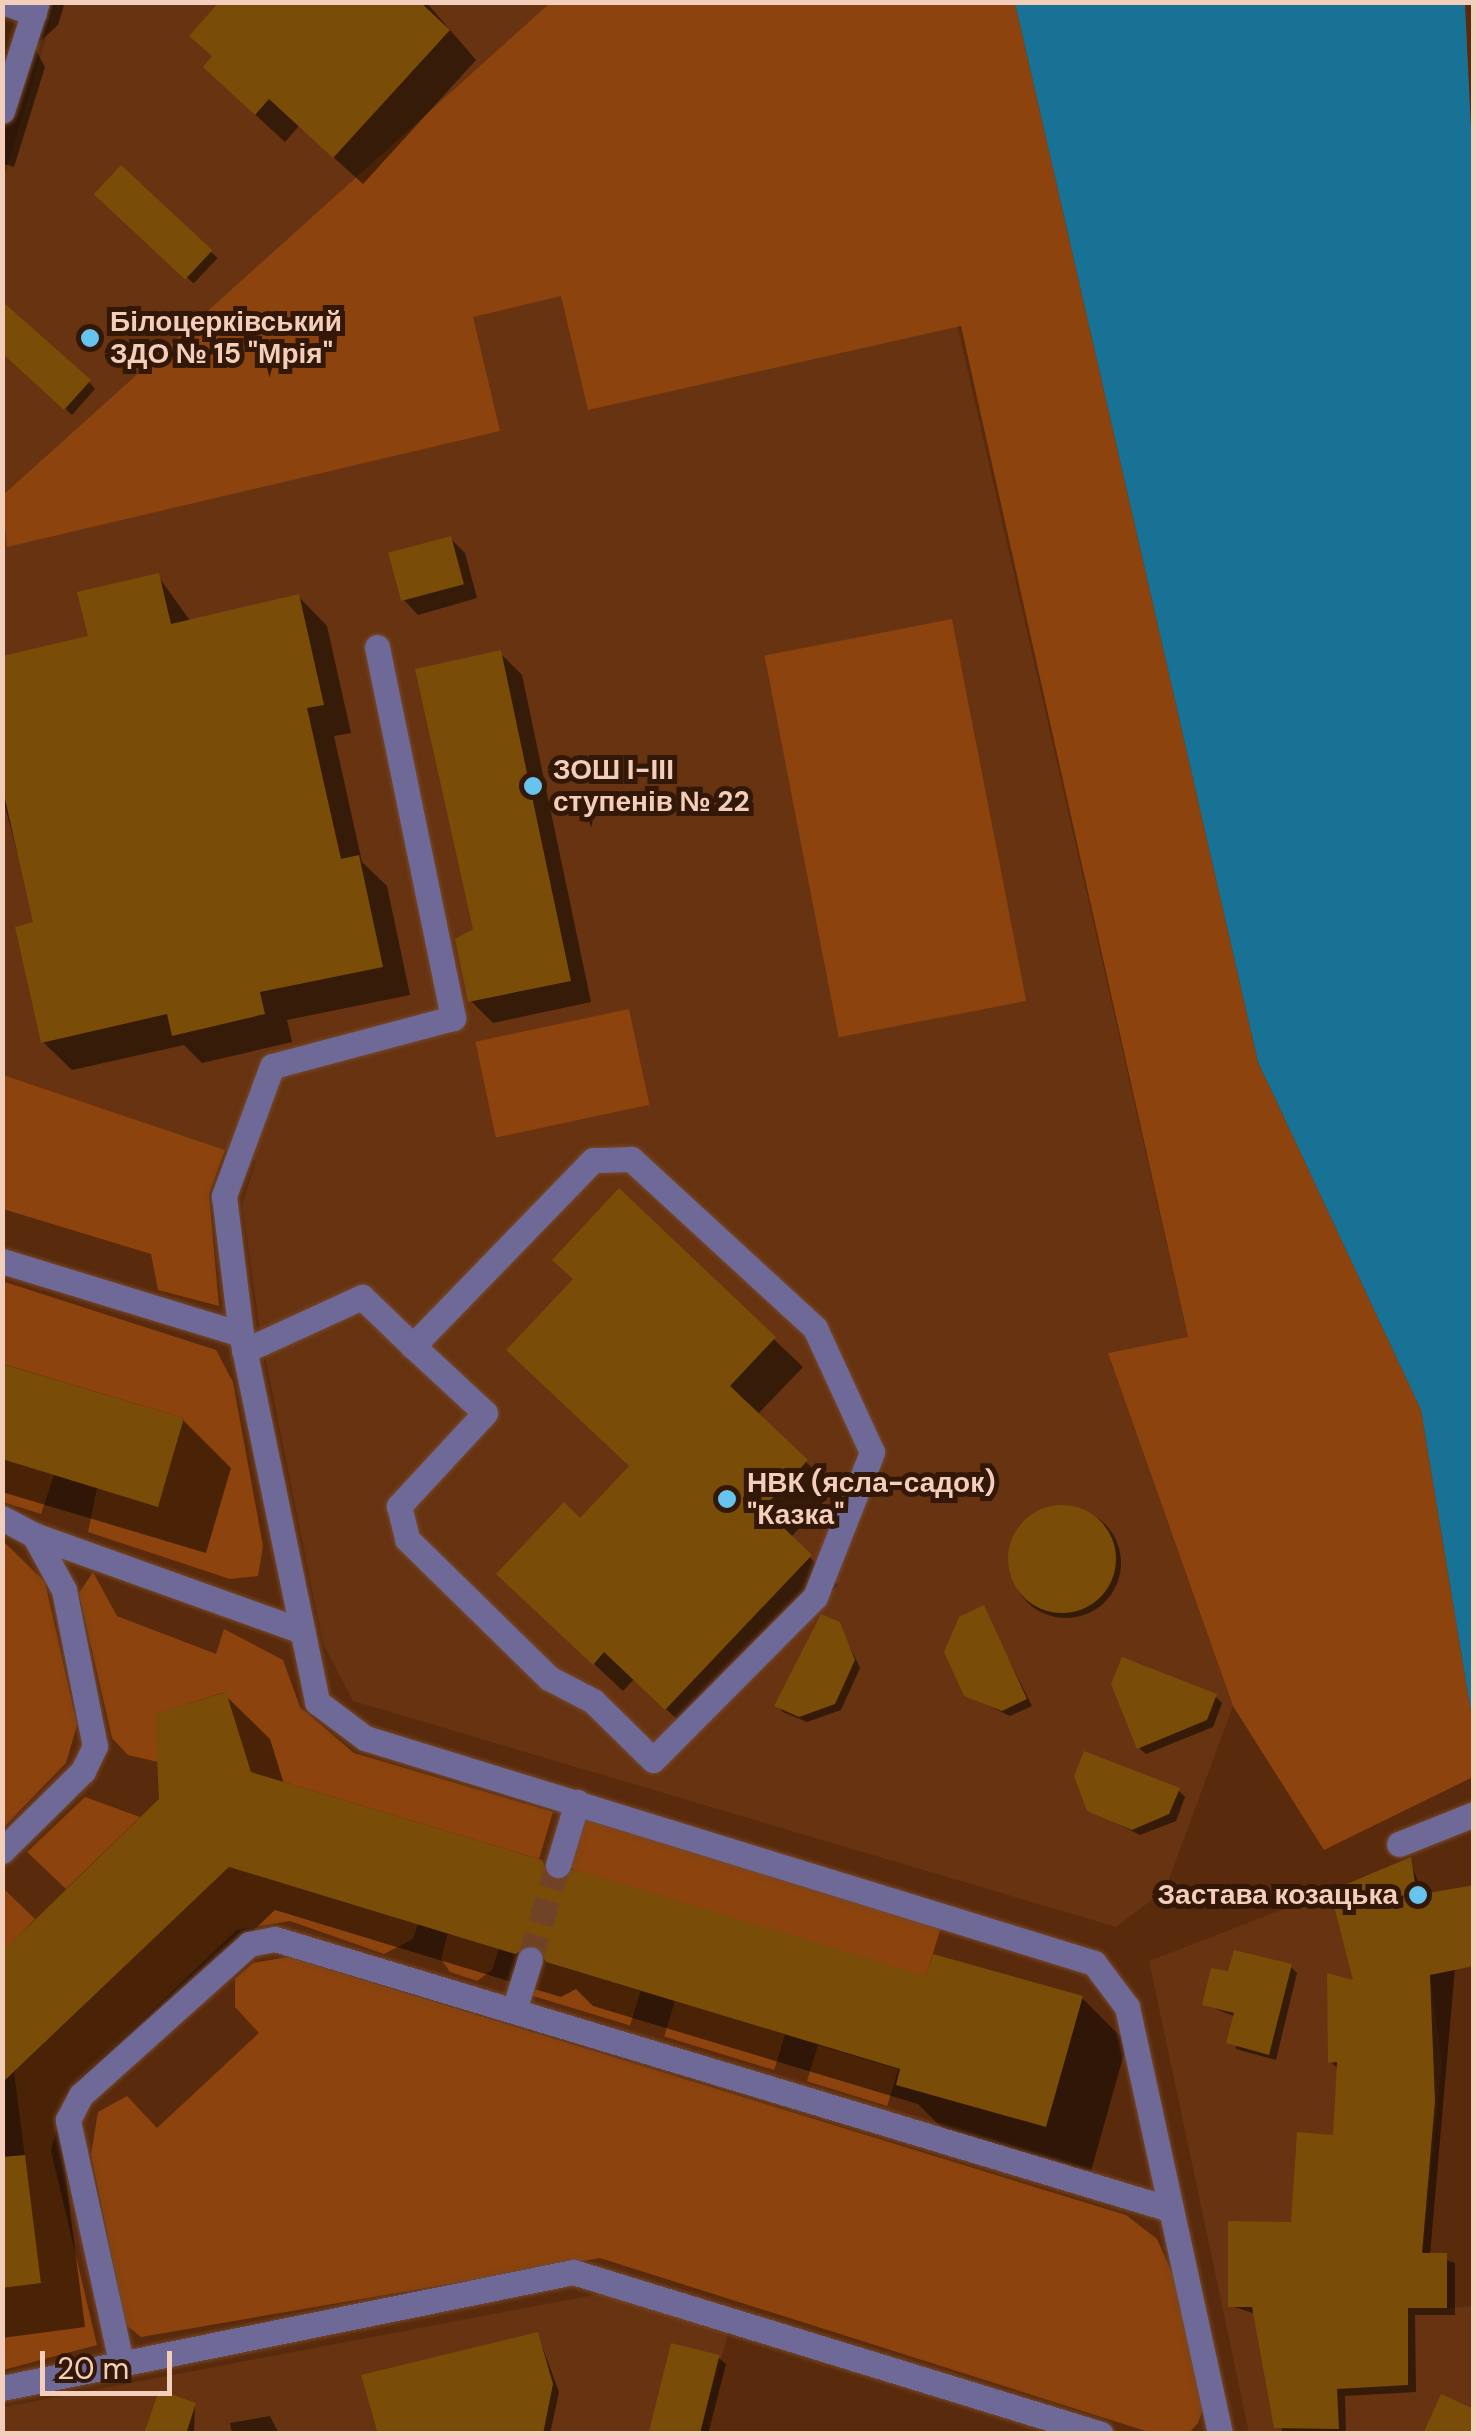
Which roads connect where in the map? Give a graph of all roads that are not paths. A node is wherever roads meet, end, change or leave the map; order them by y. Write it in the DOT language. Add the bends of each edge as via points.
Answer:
graph roads {
  1 [pos="2,2"];
  2 [pos="36,8"];
  3 [pos="2,111"];
  4 [pos="377,647"];
  5 [pos="2,1261"];
  6 [pos="242,1342"];
  7 [pos="414,1346"];
  8 [pos="2,1518"];
  9 [pos="34,1535"];
  10 [pos="296,1629"];
  11 [pos="577,1802"];
  12 [pos="1474,1814"];
  13 [pos="1399,1844"];
  14 [pos="2,1851"];
  15 [pos="558,1865"];
  16 [pos="530,1959"];
  17 [pos="515,2007"];
  18 [pos="1170,2209"];
  19 [pos="121,2362"];
  20 [pos="2,2388"];
  21 [pos="1101,2434"];
  22 [pos="1220,2434"];
  1 -- 2 [label="street"];
  2 -- 3 [label="street"];
  4 -- 6 [label="street" via="453,1018 272,1066 224,1196"];
  5 -- 6 [label="street"];
  6 -- 7 [label="street" via="362,1297"];
  6 -- 10 [label="street"];
  7 -- 7 [label="street" via="485,1413 399,1506 406,1539 549,1678 594,1700 653,1760 815,1597 872,1452 815,1328 631,1160 593,1160"];
  8 -- 9 [label="street"];
  9 -- 10 [label="street"];
  9 -- 14 [label="street" via="64,1590 95,1746 83,1771"];
  10 -- 11 [label="street" via="317,1702 337,1724"];
  11 -- 15 [label="street"];
  11 -- 18 [label="street" via="1094,1963 1128,2007"];
  12 -- 13 [label="street"];
  16 -- 17 [label="street"];
  17 -- 18 [label="street"];
  17 -- 19 [label="street" via="275,1939 249,1944 81,2095 68,2120"];
  18 -- 22 [label="street"];
  19 -- 20 [label="street"];
  19 -- 21 [label="street" via="573,2272"];
}
